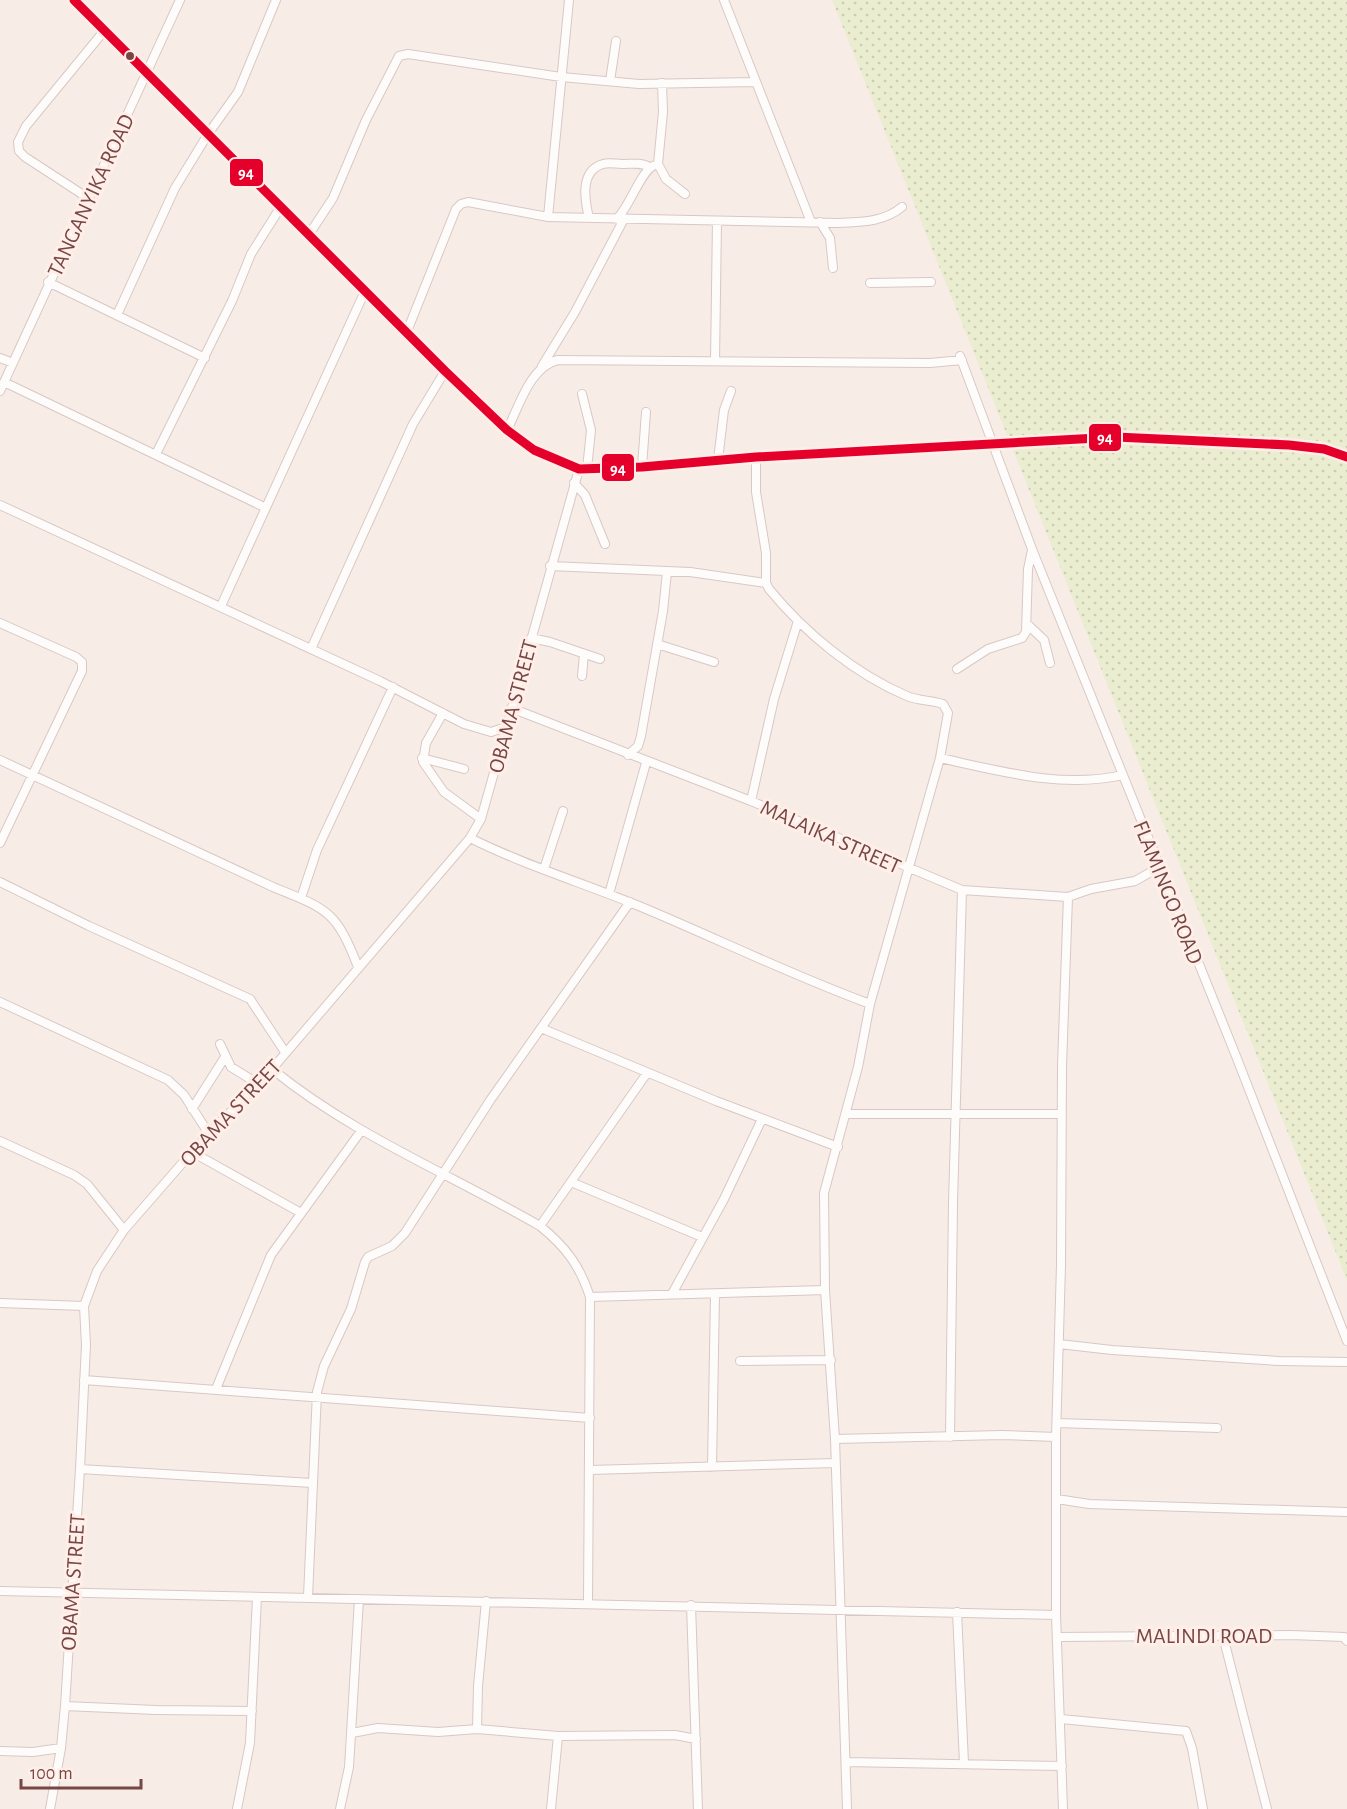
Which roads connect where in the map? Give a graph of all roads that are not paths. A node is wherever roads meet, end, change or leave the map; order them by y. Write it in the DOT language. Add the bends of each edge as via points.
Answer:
graph roads {
  1 [pos="74,0"];
  2 [pos="180,0"];
  3 [pos="276,0"];
  4 [pos="569,0"];
  5 [pos="724,0"];
  6 [pos="104,31"];
  7 [pos="616,41"];
  8 [pos="148,72"];
  9 [pos="561,77"];
  10 [pos="610,81"];
  11 [pos="756,82"];
  12 [pos="662,83"];
  13 [pos="208,134"];
  14 [pos="654,166"];
  15 [pos="685,194"];
  16 [pos="88,198"];
  17 [pos="902,207"];
  18 [pos="280,208"];
  19 [pos="548,217"];
  20 [pos="589,218"];
  21 [pos="620,219"];
  22 [pos="717,221"];
  23 [pos="815,222"];
  24 [pos="308,236"];
  25 [pos="833,268"];
  26 [pos="48,282"];
  27 [pos="931,282"];
  28 [pos="870,283"];
  29 [pos="365,291"];
  30 [pos="117,315"];
  31 [pos="406,334"];
  32 [pos="0,358"];
  33 [pos="205,358"];
  34 [pos="715,361"];
  35 [pos="13,363"];
  36 [pos="542,367"];
  37 [pos="445,371"];
  38 [pos="4,382"];
  39 [pos="0,391"];
  40 [pos="731,391"];
  41 [pos="582,394"];
  42 [pos="646,412"];
  43 [pos="507,430"];
  44 [pos="992,442"];
  45 [pos="156,454"];
  46 [pos="1347,456"];
  47 [pos="756,457"];
  48 [pos="718,460"];
  49 [pos="642,467"];
  50 [pos="583,469"];
  51 [pos="574,483"];
  52 [pos="0,505"];
  53 [pos="264,507"];
  54 [pos="605,544"];
  55 [pos="1032,549"];
  56 [pos="550,566"];
  57 [pos="667,572"];
  58 [pos="766,583"];
  59 [pos="221,606"];
  60 [pos="798,621"];
  61 [pos="0,623"];
  62 [pos="1027,624"];
  63 [pos="531,638"];
  64 [pos="657,644"];
  65 [pos="311,649"];
  66 [pos="584,654"];
  67 [pos="600,659"];
  68 [pos="714,662"];
  69 [pos="1050,663"];
  70 [pos="957,669"];
  71 [pos="582,676"];
  72 [pos="393,687"];
  73 [pos="511,708"];
  74 [pos="443,713"];
  75 [pos="506,727"];
  76 [pos="490,732"];
  77 [pos="501,745"];
  78 [pos="638,746"];
  79 [pos="628,755"];
  80 [pos="422,758"];
  81 [pos="940,758"];
  82 [pos="0,760"];
  83 [pos="644,762"];
  84 [pos="464,769"];
  85 [pos="1123,775"];
  86 [pos="32,776"];
  87 [pos="751,801"];
  88 [pos="563,811"];
  89 [pos="481,819"];
  90 [pos="470,838"];
  91 [pos="0,843"];
  92 [pos="1158,868"];
  93 [pos="544,869"];
  94 [pos="909,870"];
  95 [pos="0,882"];
  96 [pos="962,890"];
  97 [pos="609,894"];
  98 [pos="1068,897"];
  99 [pos="301,898"];
  100 [pos="630,902"];
  101 [pos="358,967"];
  102 [pos="0,1002"];
  103 [pos="870,1004"];
  104 [pos="541,1028"];
  105 [pos="220,1044"];
  106 [pos="285,1052"];
  107 [pos="225,1057"];
  108 [pos="272,1069"];
  109 [pos="647,1073"];
  110 [pos="257,1083"];
  111 [pos="192,1108"];
  112 [pos="957,1113"];
  113 [pos="846,1114"];
  114 [pos="1061,1114"];
  115 [pos="762,1119"];
  116 [pos="361,1131"];
  117 [pos="209,1134"];
  118 [pos="0,1141"];
  119 [pos="838,1147"];
  120 [pos="192,1152"];
  121 [pos="441,1174"];
  122 [pos="571,1182"];
  123 [pos="301,1213"];
  124 [pos="540,1226"];
  125 [pos="124,1230"];
  126 [pos="702,1237"];
  127 [pos="825,1290"];
  128 [pos="672,1294"];
  129 [pos="715,1294"];
  130 [pos="590,1298"];
  131 [pos="0,1303"];
  132 [pos="84,1306"];
  133 [pos="1347,1341"];
  134 [pos="1059,1344"];
  135 [pos="831,1360"];
  136 [pos="740,1361"];
  137 [pos="1347,1362"];
  138 [pos="84,1380"];
  139 [pos="216,1389"];
  140 [pos="316,1398"];
  141 [pos="590,1418"];
  142 [pos="1057,1423"];
  143 [pos="1217,1428"];
  144 [pos="950,1437"];
  145 [pos="1056,1437"];
  146 [pos="835,1439"];
  147 [pos="835,1462"];
  148 [pos="712,1467"];
  149 [pos="80,1468"];
  150 [pos="590,1470"];
  151 [pos="312,1483"];
  152 [pos="1057,1499"];
  153 [pos="1347,1512"];
  154 [pos="0,1591"];
  155 [pos="71,1593"];
  156 [pos="257,1597"];
  157 [pos="308,1597"];
  158 [pos="359,1599"];
  159 [pos="486,1601"];
  160 [pos="588,1604"];
  161 [pos="691,1605"];
  162 [pos="841,1609"];
  163 [pos="957,1612"];
  164 [pos="1056,1615"];
  165 [pos="1223,1636"];
  166 [pos="1058,1637"];
  167 [pos="1347,1641"];
  168 [pos="64,1706"];
  169 [pos="252,1711"];
  170 [pos="1061,1719"];
  171 [pos="477,1729"];
  172 [pos="352,1733"];
  173 [pos="558,1736"];
  174 [pos="696,1739"];
  175 [pos="61,1748"];
  176 [pos="0,1751"];
  177 [pos="846,1762"];
  178 [pos="964,1763"];
  179 [pos="1062,1766"];
  180 [pos="50,1809"];
  181 [pos="237,1809"];
  182 [pos="340,1809"];
  183 [pos="551,1809"];
  184 [pos="698,1809"];
  185 [pos="847,1809"];
  186 [pos="1063,1809"];
  187 [pos="1203,1809"];
  188 [pos="1267,1809"];
  1 -- 6 [label="street"];
  2 -- 8 [label="street, TANGANYIKA ROAD"];
  3 -- 13 [label="street" via="241,86"];
  4 -- 9 [label="street"];
  5 -- 11 [label="street"];
  6 -- 8 [label="street"];
  6 -- 16 [label="street" via="26,126 18,142 25,157"];
  7 -- 10 [label="street"];
  8 -- 13 [label="street"];
  8 -- 16 [label="street, TANGANYIKA ROAD"];
  9 -- 10 [label="street"];
  9 -- 19 [label="street"];
  9 -- 24 [label="street" via="430,56 399,56 333,198"];
  10 -- 12 [label="street"];
  11 -- 12 [label="street"];
  11 -- 23 [label="street"];
  12 -- 14 [label="street" via="663,112"];
  13 -- 18 [label="street"];
  13 -- 30 [label="street" via="176,188"];
  14 -- 15 [label="street"];
  14 -- 20 [label="street" via="608,163 596,167 585,188"];
  14 -- 21 [label="street" via="642,175"];
  16 -- 26 [label="street, TANGANYIKA ROAD"];
  17 -- 23 [label="street" via="892,215 869,221"];
  18 -- 24 [label="street"];
  18 -- 33 [label="street" via="250,254"];
  19 -- 20 [label="street"];
  19 -- 31 [label="street" via="468,201 460,204"];
  20 -- 21 [label="street"];
  21 -- 22 [label="street"];
  21 -- 36 [label="street" via="575,312"];
  22 -- 23 [label="street"];
  22 -- 34 [label="street"];
  23 -- 25 [label="street" via="830,238"];
  24 -- 29 [label="street"];
  26 -- 30 [label="street"];
  26 -- 35 [label="street, TANGANYIKA ROAD"];
  27 -- 28 [label="street"];
  29 -- 31 [label="street"];
  29 -- 53 [label="street"];
  30 -- 33 [label="street"];
  31 -- 37 [label="street"];
  32 -- 35 [label="street"];
  33 -- 45 [label="street"];
  34 -- 36 [label="street" via="558,360"];
  34 -- 44 [label="street, FLAMINGO ROAD" via="930,363 961,358"];
  35 -- 38 [label="street, TANGANYIKA ROAD"];
  36 -- 43 [label="street"];
  37 -- 43 [label="street"];
  37 -- 65 [label="street" via="413,424"];
  38 -- 39 [label="street, TANGANYIKA ROAD"];
  38 -- 45 [label="street"];
  40 -- 48 [label="street" via="724,410"];
  41 -- 50 [label="street, OBAMA STREET" via="591,430"];
  42 -- 49 [label="street"];
  43 -- 50 [label="street" via="534,450"];
  44 -- 46 [label="street" via="1116,437 1235,441 1312,447"];
  44 -- 47 [label="street"];
  44 -- 55 [label="street, FLAMINGO ROAD"];
  45 -- 53 [label="street"];
  47 -- 48 [label="street"];
  47 -- 58 [label="street"];
  48 -- 49 [label="street"];
  49 -- 50 [label="street"];
  50 -- 51 [label="street, OBAMA STREET"];
  51 -- 54 [label="street" via="585,495"];
  51 -- 56 [label="street, OBAMA STREET"];
  52 -- 59 [label="street"];
  53 -- 59 [label="street"];
  55 -- 62 [label="street"];
  55 -- 85 [label="street, FLAMINGO ROAD"];
  56 -- 57 [label="street"];
  56 -- 63 [label="street, OBAMA STREET"];
  57 -- 58 [label="street"];
  57 -- 64 [label="street"];
  58 -- 60 [label="street"];
  59 -- 65 [label="street"];
  60 -- 81 [label="street" via="849,664 883,684 908,696 943,704 948,713"];
  60 -- 87 [label="street" via="774,699"];
  61 -- 86 [label="street" via="82,662 82,671"];
  62 -- 69 [label="street" via="1044,640"];
  62 -- 70 [label="street" via="1022,638 988,649"];
  63 -- 66 [label="street"];
  63 -- 73 [label="street, OBAMA STREET"];
  64 -- 68 [label="street"];
  64 -- 78 [label="street"];
  65 -- 72 [label="street"];
  66 -- 67 [label="street"];
  66 -- 71 [label="street"];
  72 -- 74 [label="street"];
  72 -- 99 [label="street" via="317,850"];
  73 -- 75 [label="street, OBAMA STREET"];
  73 -- 79 [label="street, MALAIKA STREET"];
  74 -- 76 [label="street"];
  74 -- 80 [label="street"];
  75 -- 76 [label="street"];
  75 -- 77 [label="street, OBAMA STREET"];
  76 -- 77 [label="street"];
  77 -- 89 [label="street, OBAMA STREET"];
  78 -- 79 [label="street"];
  78 -- 83 [label="street"];
  79 -- 83 [label="street, MALAIKA STREET"];
  80 -- 84 [label="street"];
  80 -- 89 [label="street" via="444,792"];
  81 -- 85 [label="street" via="1039,778 1092,781"];
  81 -- 94 [label="street"];
  82 -- 86 [label="street"];
  83 -- 87 [label="street, MALAIKA STREET"];
  83 -- 97 [label="street"];
  85 -- 92 [label="street, FLAMINGO ROAD"];
  86 -- 91 [label="street"];
  86 -- 99 [label="street"];
  87 -- 94 [label="street, MALAIKA STREET"];
  88 -- 93 [label="street"];
  89 -- 90 [label="street, OBAMA STREET"];
  90 -- 93 [label="street"];
  90 -- 101 [label="street, OBAMA STREET"];
  92 -- 98 [label="street, MALAIKA STREET" via="1135,881"];
  92 -- 133 [label="street, FLAMINGO ROAD"];
  93 -- 97 [label="street"];
  94 -- 96 [label="street, MALAIKA STREET"];
  94 -- 103 [label="street"];
  95 -- 106 [label="street" via="250,999"];
  96 -- 98 [label="street, MALAIKA STREET"];
  96 -- 112 [label="street"];
  97 -- 100 [label="street"];
  98 -- 114 [label="street"];
  99 -- 101 [label="street" via="329,913"];
  100 -- 103 [label="street" via="808,981"];
  100 -- 104 [label="street"];
  101 -- 106 [label="street, OBAMA STREET"];
  102 -- 111 [label="street" via="168,1080"];
  103 -- 113 [label="street"];
  104 -- 109 [label="street"];
  104 -- 121 [label="street"];
  105 -- 107 [label="street"];
  106 -- 108 [label="street, OBAMA STREET"];
  107 -- 110 [label="street" via="236,1072"];
  107 -- 111 [label="street"];
  108 -- 110 [label="street, OBAMA STREET"];
  108 -- 116 [label="street" via="310,1100"];
  109 -- 115 [label="street"];
  109 -- 122 [label="street"];
  110 -- 117 [label="street, OBAMA STREET"];
  111 -- 117 [label="street"];
  112 -- 113 [label="street"];
  112 -- 114 [label="street"];
  112 -- 144 [label="street"];
  113 -- 119 [label="street"];
  114 -- 134 [label="street"];
  115 -- 119 [label="street"];
  115 -- 126 [label="street"];
  116 -- 121 [label="street"];
  116 -- 123 [label="street"];
  117 -- 120 [label="street, OBAMA STREET"];
  118 -- 125 [label="street" via="87,1184"];
  119 -- 127 [label="street" via="824,1193"];
  120 -- 123 [label="street"];
  120 -- 125 [label="street, OBAMA STREET"];
  121 -- 124 [label="street"];
  121 -- 140 [label="street" via="405,1233 392,1246 364,1262 351,1309 324,1366"];
  122 -- 124 [label="street"];
  122 -- 126 [label="street"];
  123 -- 139 [label="street" via="271,1255"];
  124 -- 130 [label="street" via="572,1257"];
  125 -- 132 [label="street, OBAMA STREET" via="97,1271"];
  126 -- 128 [label="street"];
  127 -- 129 [label="street"];
  127 -- 135 [label="street"];
  128 -- 129 [label="street"];
  128 -- 130 [label="street"];
  129 -- 148 [label="street"];
  130 -- 141 [label="street"];
  131 -- 132 [label="street"];
  132 -- 138 [label="street, OBAMA STREET"];
  134 -- 137 [label="street" via="1279,1361"];
  134 -- 142 [label="street"];
  135 -- 136 [label="street"];
  135 -- 146 [label="street"];
  138 -- 139 [label="street"];
  138 -- 149 [label="street, OBAMA STREET"];
  139 -- 140 [label="street"];
  140 -- 141 [label="street"];
  140 -- 151 [label="street"];
  141 -- 150 [label="street"];
  142 -- 143 [label="street"];
  142 -- 145 [label="street"];
  144 -- 145 [label="street"];
  144 -- 146 [label="street"];
  145 -- 152 [label="street"];
  146 -- 147 [label="street"];
  147 -- 148 [label="street"];
  147 -- 162 [label="street"];
  148 -- 150 [label="street"];
  149 -- 151 [label="street"];
  149 -- 155 [label="street, OBAMA STREET"];
  150 -- 160 [label="street"];
  151 -- 157 [label="street"];
  152 -- 153 [label="street" via="1089,1504"];
  152 -- 164 [label="street"];
  154 -- 155 [label="street"];
  155 -- 156 [label="street"];
  155 -- 168 [label="street, OBAMA STREET"];
  156 -- 157 [label="street"];
  156 -- 169 [label="street"];
  157 -- 158 [label="street"];
  158 -- 159 [label="street"];
  158 -- 172 [label="street"];
  159 -- 160 [label="street"];
  159 -- 171 [label="street"];
  160 -- 161 [label="street"];
  161 -- 162 [label="street"];
  161 -- 174 [label="street"];
  162 -- 163 [label="street"];
  162 -- 177 [label="street"];
  163 -- 164 [label="street"];
  163 -- 178 [label="street"];
  164 -- 166 [label="street"];
  165 -- 166 [label="street, MALINDI ROAD"];
  165 -- 167 [label="street, MALINDI ROAD" via="1336,1636"];
  165 -- 188 [label="street"];
  166 -- 170 [label="street"];
  168 -- 169 [label="street"];
  168 -- 175 [label="street, OBAMA STREET"];
  169 -- 181 [label="street"];
  170 -- 179 [label="street"];
  170 -- 187 [label="street" via="1186,1731"];
  171 -- 172 [label="street" via="438,1732 378,1728"];
  171 -- 173 [label="street"];
  172 -- 182 [label="street"];
  173 -- 174 [label="street" via="675,1735"];
  173 -- 183 [label="street"];
  174 -- 184 [label="street"];
  175 -- 176 [label="street"];
  175 -- 180 [label="street, OBAMA STREET"];
  177 -- 178 [label="street"];
  177 -- 185 [label="street"];
  178 -- 179 [label="street"];
  179 -- 186 [label="street"];
}
